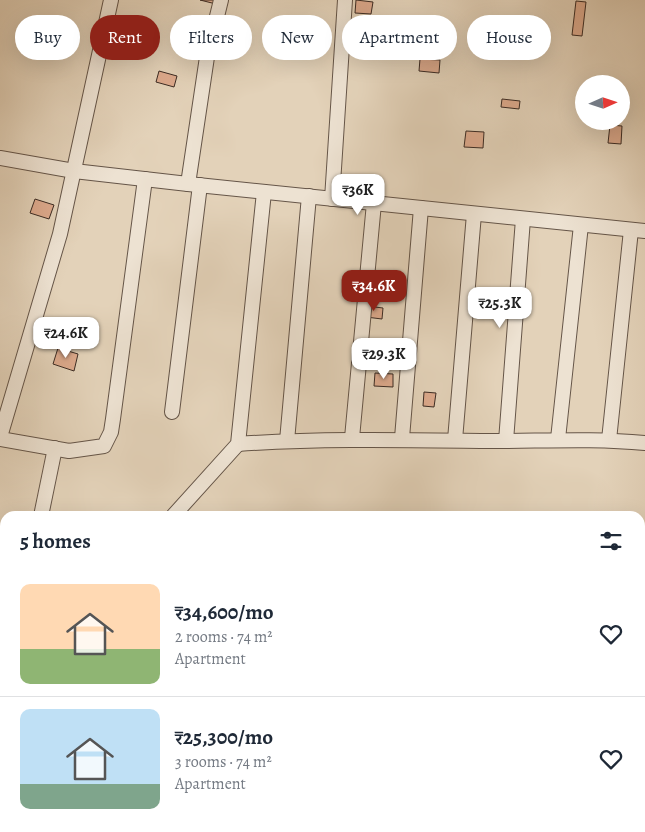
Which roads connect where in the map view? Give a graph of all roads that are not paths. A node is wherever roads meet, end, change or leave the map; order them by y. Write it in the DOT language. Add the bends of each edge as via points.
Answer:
graph roads {
  1 [pos="111,0"];
  2 [pos="222,0"];
  3 [pos="345,0"];
  4 [pos="0,158"];
  5 [pos="74,171"];
  6 [pos="145,179"];
  7 [pos="194,184"];
  8 [pos="264,192"];
  9 [pos="309,196"];
  10 [pos="332,199"];
  11 [pos="374,203"];
  12 [pos="421,208"];
  13 [pos="474,214"];
  14 [pos="523,219"];
  15 [pos="581,225"];
  16 [pos="631,230"];
  17 [pos="645,231"];
  18 [pos="172,412"];
  19 [pos="0,438"];
  20 [pos="352,438"];
  21 [pos="402,438"];
  22 [pos="558,439"];
  23 [pos="455,440"];
  24 [pos="609,440"];
  25 [pos="287,441"];
  26 [pos="506,441"];
  27 [pos="645,443"];
  28 [pos="238,444"];
  29 [pos="55,448"];
  30 [pos="42,511"];
  31 [pos="178,511"];
  1 -- 5 [label="street"];
  2 -- 7 [label="street" via="207,56"];
  3 -- 10 [label="street"];
  4 -- 5 [label="street"];
  5 -- 6 [label="street"];
  5 -- 19 [label="street" via="60,234"];
  6 -- 7 [label="street"];
  6 -- 29 [label="street" via="111,432 104,446 69,451"];
  7 -- 8 [label="street"];
  7 -- 18 [label="street"];
  8 -- 9 [label="street"];
  8 -- 28 [label="street"];
  9 -- 10 [label="street"];
  9 -- 25 [label="street"];
  10 -- 11 [label="street"];
  11 -- 12 [label="street"];
  11 -- 20 [label="street"];
  12 -- 13 [label="street"];
  12 -- 21 [label="street"];
  13 -- 14 [label="street"];
  13 -- 23 [label="street"];
  14 -- 15 [label="street"];
  14 -- 26 [label="street"];
  15 -- 16 [label="street"];
  15 -- 22 [label="street"];
  16 -- 17 [label="street"];
  16 -- 24 [label="street"];
  19 -- 29 [label="street"];
  20 -- 21 [label="street"];
  20 -- 25 [label="street"];
  21 -- 23 [label="street"];
  22 -- 24 [label="street"];
  22 -- 26 [label="street"];
  23 -- 26 [label="street"];
  24 -- 27 [label="street"];
  25 -- 28 [label="street"];
  28 -- 31 [label="street"];
  29 -- 30 [label="street"];
}
